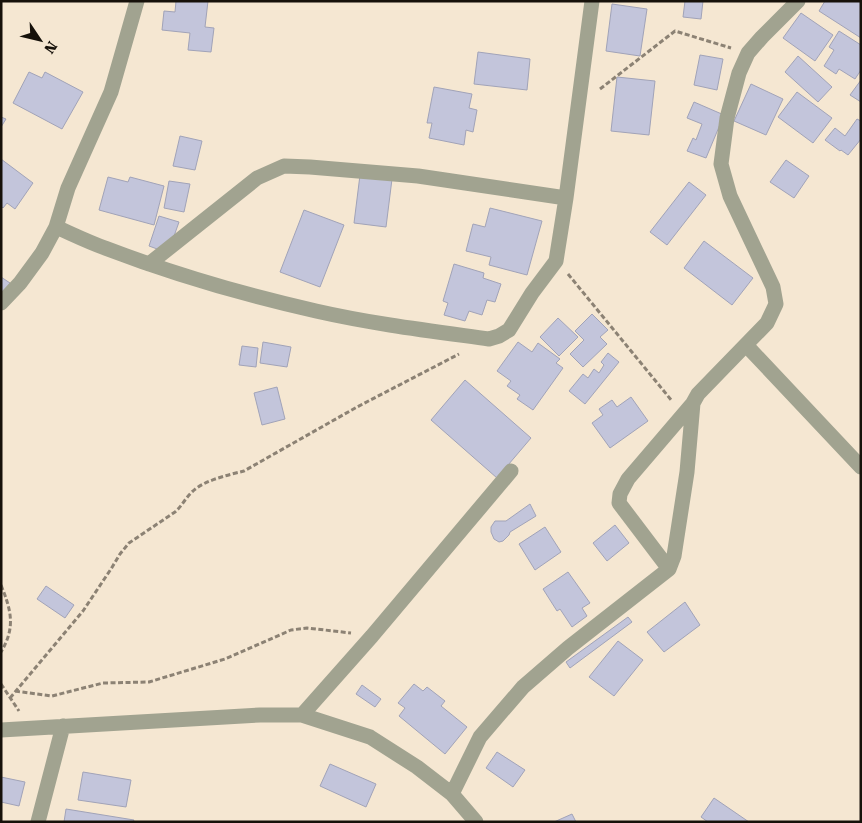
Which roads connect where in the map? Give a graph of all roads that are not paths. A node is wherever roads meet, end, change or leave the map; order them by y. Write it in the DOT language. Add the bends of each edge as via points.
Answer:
graph roads {
  1 [pos="137,1"];
  2 [pos="592,1"];
  3 [pos="798,1"];
  4 [pos="566,198"];
  5 [pos="56,227"];
  6 [pos="149,264"];
  7 [pos="1,303"];
  8 [pos="746,345"];
  9 [pos="694,402"];
  10 [pos="861,467"];
  11 [pos="511,471"];
  12 [pos="669,569"];
  13 [pos="302,715"];
  14 [pos="63,726"];
  15 [pos="1,730"];
  16 [pos="452,794"];
  17 [pos="38,822"];
  18 [pos="476,822"];
  1 -- 5 [label="street" via="111,92 68,188"];
  2 -- 4 [label="street"];
  3 -- 8 [label="street" via="748,54 739,73 727,118 721,164 730,196 773,287 776,304 768,323"];
  4 -- 6 [label="street" via="418,176 284,166 257,178"];
  4 -- 6 [label="street" via="556,261 509,330 489,339 405,328 317,311"];
  5 -- 6 [label="street"];
  5 -- 7 [label="street" via="42,253"];
  8 -- 9 [label="street"];
  8 -- 10 [label="street"];
  9 -- 12 [label="street" via="687,472 674,556"];
  9 -- 12 [label="street" via="628,479 620,494 619,503"];
  11 -- 13 [label="street"];
  12 -- 16 [label="street" via="523,687 480,737"];
  13 -- 14 [label="street" via="260,714"];
  13 -- 16 [label="street" via="370,737"];
  14 -- 15 [label="street"];
  14 -- 17 [label="street"];
  16 -- 18 [label="street"];
}
